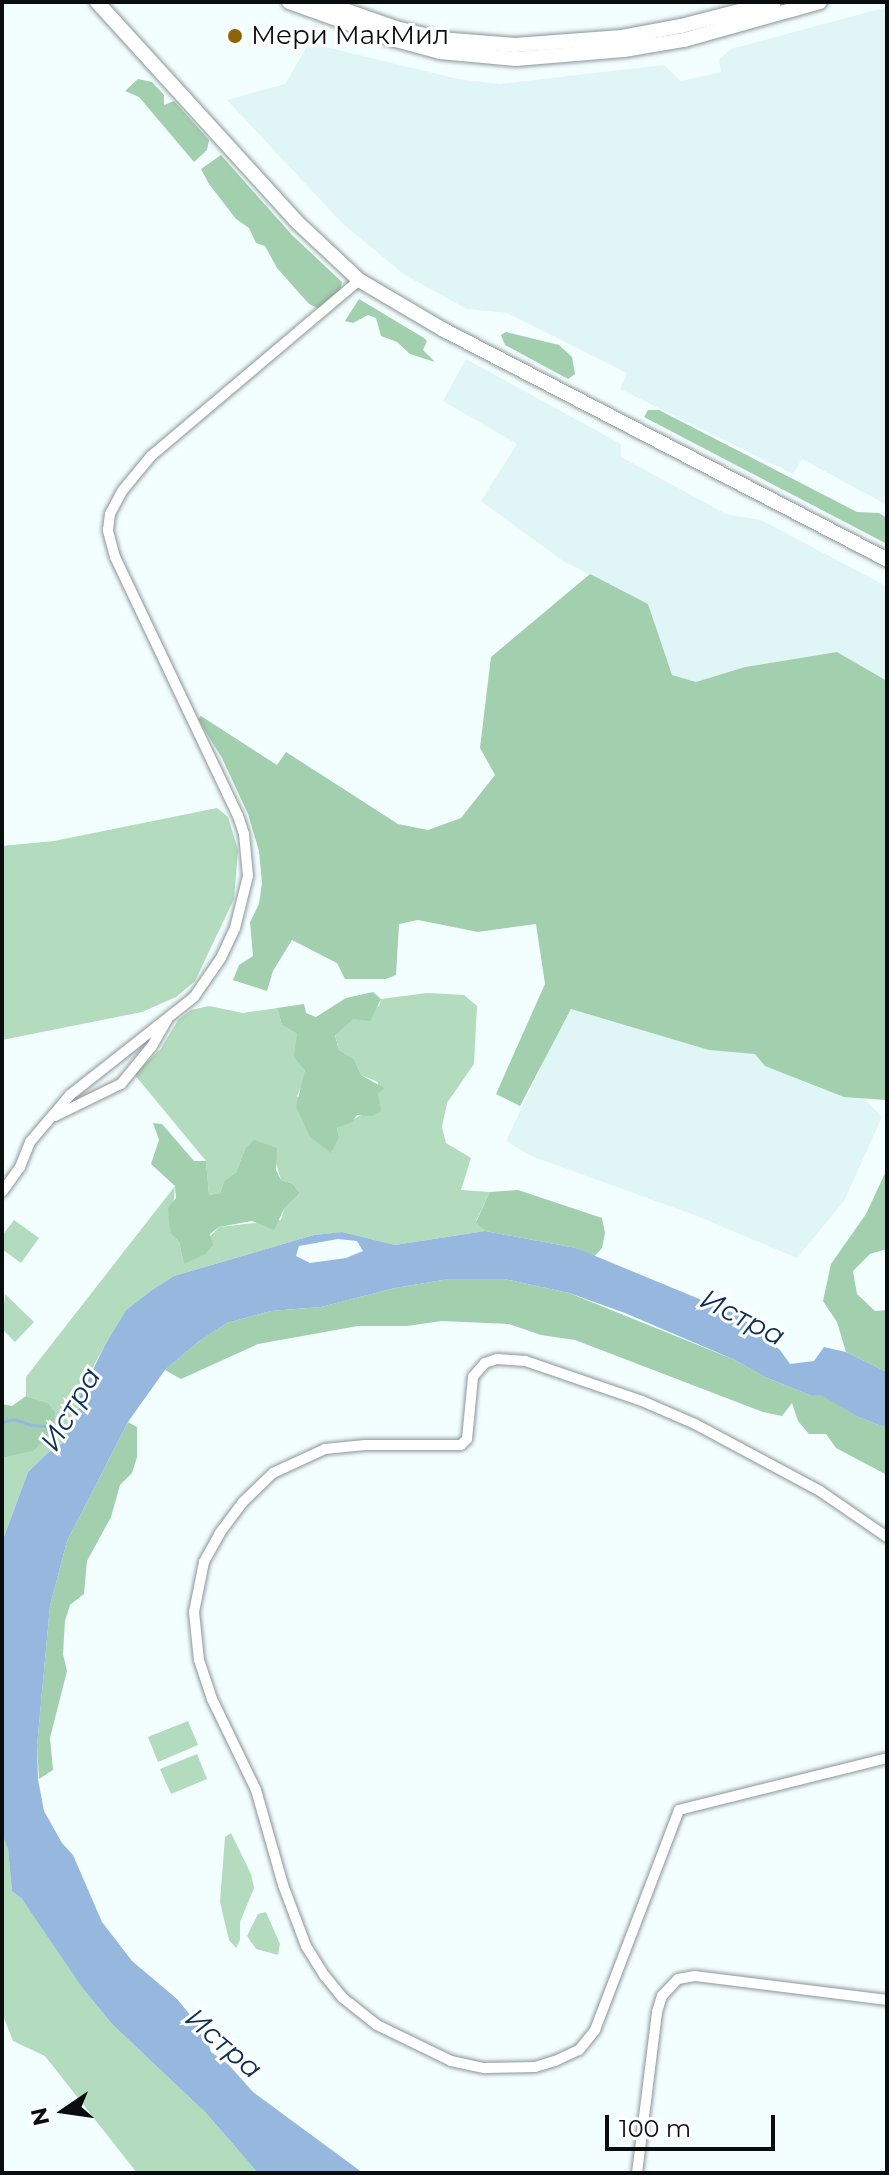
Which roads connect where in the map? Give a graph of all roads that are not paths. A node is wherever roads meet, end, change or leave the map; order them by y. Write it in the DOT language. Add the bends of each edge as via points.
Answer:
graph roads {
  1 [pos="97,2"];
  2 [pos="289,2"];
  3 [pos="322,2"];
  4 [pos="774,2"];
  5 [pos="820,2"];
  6 [pos="359,280"];
  7 [pos="887,560"];
  8 [pos="172,1012"];
  9 [pos="50,1119"];
  10 [pos="2,1192"];
  11 [pos="887,1537"];
  12 [pos="887,1758"];
  13 [pos="887,2000"];
  14 [pos="637,2173"];
  1 -- 6 [label="main road" via="296,221"];
  2 -- 5 [label="main road" via="440,52 516,59 684,40"];
  3 -- 4 [label="main road" via="440,39 515,45 622,37"];
  6 -- 7 [label="main road" via="444,330"];
  6 -- 8 [label="street" via="151,456 110,514 115,557 234,806 248,856 244,898 221,958 194,997"];
  8 -- 9 [label="street" via="70,1095"];
  8 -- 9 [label="street" via="121,1084"];
  9 -- 10 [label="street" via="30,1142"];
  11 -- 12 [label="street" via="820,1491 695,1424 538,1366 497,1359 473,1377 467,1439 461,1445 325,1449 273,1473 220,1533 204,1562 194,1612 199,1660 212,1699 256,1790 306,1946 343,1998 377,2025 451,2061 485,2068 535,2067 579,2050 595,2030 679,1810"];
  13 -- 14 [label="street" via="695,1976 678,1979 662,1996 657,2012"];
}
